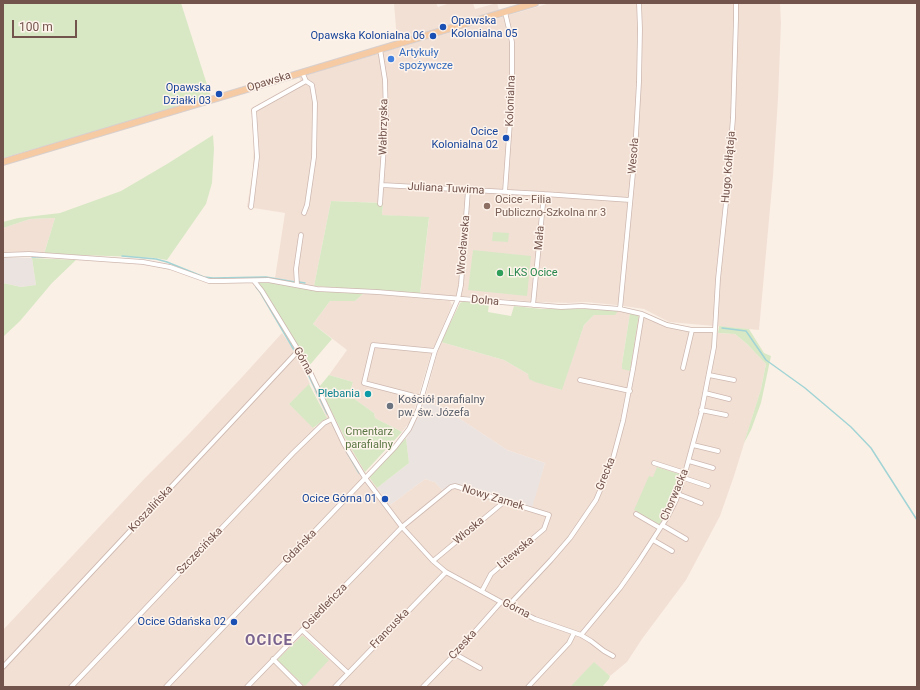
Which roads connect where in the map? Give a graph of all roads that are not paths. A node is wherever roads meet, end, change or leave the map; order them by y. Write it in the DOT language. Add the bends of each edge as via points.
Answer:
graph roads {
  1 [pos="534,3"];
  2 [pos="639,3"];
  3 [pos="736,3"];
  4 [pos="505,12"];
  5 [pos="380,49"];
  6 [pos="302,72"];
  7 [pos="306,81"];
  8 [pos="3,162"];
  9 [pos="382,185"];
  10 [pos="468,190"];
  11 [pos="506,192"];
  12 [pos="544,194"];
  13 [pos="630,200"];
  14 [pos="380,204"];
  15 [pos="251,207"];
  16 [pos="304,213"];
  17 [pos="301,235"];
  18 [pos="3,255"];
  19 [pos="254,281"];
  20 [pos="297,283"];
  21 [pos="458,299"];
  22 [pos="533,305"];
  23 [pos="620,309"];
  24 [pos="642,314"];
  25 [pos="692,330"];
  26 [pos="714,330"];
  27 [pos="435,350"];
  28 [pos="298,351"];
  29 [pos="683,368"];
  30 [pos="709,375"];
  31 [pos="580,380"];
  32 [pos="734,380"];
  33 [pos="630,391"];
  34 [pos="705,393"];
  35 [pos="422,398"];
  36 [pos="729,399"];
  37 [pos="701,410"];
  38 [pos="726,415"];
  39 [pos="332,419"];
  40 [pos="693,445"];
  41 [pos="718,451"];
  42 [pos="689,461"];
  43 [pos="654,463"];
  44 [pos="713,468"];
  45 [pos="685,475"];
  46 [pos="365,478"];
  47 [pos="708,486"];
  48 [pos="678,494"];
  49 [pos="505,501"];
  50 [pos="701,503"];
  51 [pos="636,514"];
  52 [pos="550,515"];
  53 [pos="402,527"];
  54 [pos="661,527"];
  55 [pos="686,539"];
  56 [pos="653,540"];
  57 [pos="672,551"];
  58 [pos="433,561"];
  59 [pos="446,572"];
  60 [pos="482,591"];
  61 [pos="501,602"];
  62 [pos="508,606"];
  63 [pos="302,630"];
  64 [pos="574,633"];
  65 [pos="581,635"];
  66 [pos="455,654"];
  67 [pos="613,656"];
  68 [pos="273,659"];
  69 [pos="3,667"];
  70 [pos="480,668"];
  71 [pos="348,673"];
  72 [pos="71,687"];
  73 [pos="166,687"];
  74 [pos="247,687"];
  75 [pos="302,687"];
  76 [pos="335,687"];
  77 [pos="423,687"];
  78 [pos="528,687"];
  1 -- 4 [label="main road, Opawska"];
  2 -- 13 [label="street, Wesoła" via="640,82"];
  3 -- 26 [label="street, Hugo Kołłątaja" via="733,118"];
  4 -- 5 [label="main road, Opawska"];
  4 -- 11 [label="street, Kolonialna" via="512,42 512,94"];
  5 -- 6 [label="main road, Opawska"];
  5 -- 9 [label="street, Wałbrzyska" via="386,118"];
  6 -- 7 [label="street"];
  6 -- 8 [label="main road, Opawska"];
  7 -- 15 [label="street" via="254,110 256,157"];
  7 -- 16 [label="street" via="312,85 315,103 314,157"];
  9 -- 10 [label="street, Juliana Tuwima"];
  9 -- 14 [label="street, Wałbrzyska"];
  10 -- 11 [label="street, Juliana Tuwima"];
  10 -- 21 [label="street, Wrocławska"];
  11 -- 12 [label="street, Juliana Tuwima"];
  12 -- 13 [label="street, Juliana Tuwima"];
  12 -- 22 [label="street, Mała"];
  13 -- 23 [label="street, Wesoła"];
  17 -- 20 [label="street" via="296,269"];
  18 -- 19 [label="street" via="28,254 143,262 170,267 209,281"];
  19 -- 20 [label="street, Dolna"];
  19 -- 28 [label="street, Górna"];
  20 -- 21 [label="street, Dolna" via="318,289"];
  21 -- 22 [label="street, Dolna"];
  21 -- 27 [label="street, Gdańska"];
  22 -- 23 [label="street, Dolna"];
  23 -- 24 [label="street, Dolna"];
  24 -- 25 [label="street, Dolna" via="668,325"];
  24 -- 33 [label="street, Grecka"];
  25 -- 26 [label="street, Dolna"];
  25 -- 29 [label="street"];
  26 -- 30 [label="street, Chorwacka"];
  27 -- 35 [label="street, Gdańska"];
  27 -- 35 [label="street" via="373,345 364,382"];
  28 -- 39 [label="street, Górna"];
  28 -- 69 [label="street, Koszalińska"];
  30 -- 32 [label="street"];
  30 -- 34 [label="street, Chorwacka"];
  31 -- 33 [label="street"];
  33 -- 62 [label="street, Grecka" via="612,462 596,500 570,538"];
  34 -- 36 [label="street"];
  34 -- 37 [label="street, Chorwacka"];
  35 -- 46 [label="street, Gdańska" via="410,428"];
  37 -- 38 [label="street"];
  37 -- 40 [label="street, Chorwacka"];
  39 -- 46 [label="street, Górna"];
  39 -- 72 [label="street, Szczecińska" via="324,423 293,454"];
  40 -- 41 [label="street"];
  40 -- 42 [label="street, Chorwacka"];
  42 -- 44 [label="street"];
  42 -- 45 [label="street, Chorwacka"];
  43 -- 45 [label="street"];
  45 -- 47 [label="street"];
  45 -- 48 [label="street, Chorwacka"];
  46 -- 53 [label="street, Górna"];
  46 -- 73 [label="street, Gdańska"];
  48 -- 50 [label="street"];
  48 -- 54 [label="street, Chorwacka"];
  49 -- 52 [label="street, Nowy Zamek"];
  49 -- 53 [label="street, Nowy Zamek" via="451,487"];
  49 -- 58 [label="street, Włoska"];
  51 -- 54 [label="street"];
  52 -- 60 [label="street, Litewska" via="544,528 491,574"];
  53 -- 58 [label="street, Górna"];
  53 -- 63 [label="street, Osiedleńcza"];
  54 -- 55 [label="street"];
  54 -- 56 [label="street, Chorwacka"];
  56 -- 57 [label="street"];
  56 -- 65 [label="street, Chorwacka" via="620,588"];
  58 -- 59 [label="street, Górna"];
  59 -- 60 [label="street, Górna"];
  59 -- 71 [label="street, Francuska"];
  60 -- 61 [label="street, Górna"];
  61 -- 62 [label="street, Górna"];
  61 -- 66 [label="street, Czeska"];
  62 -- 64 [label="street, Górna"];
  63 -- 68 [label="street, Osiedleńcza"];
  63 -- 71 [label="street"];
  64 -- 65 [label="street, Górna"];
  64 -- 78 [label="street" via="569,644"];
  65 -- 67 [label="street, Górna"];
  66 -- 70 [label="street"];
  66 -- 77 [label="street, Czeska"];
  68 -- 74 [label="street, Osiedleńcza"];
  68 -- 75 [label="street"];
  71 -- 76 [label="street, Francuska"];
}
